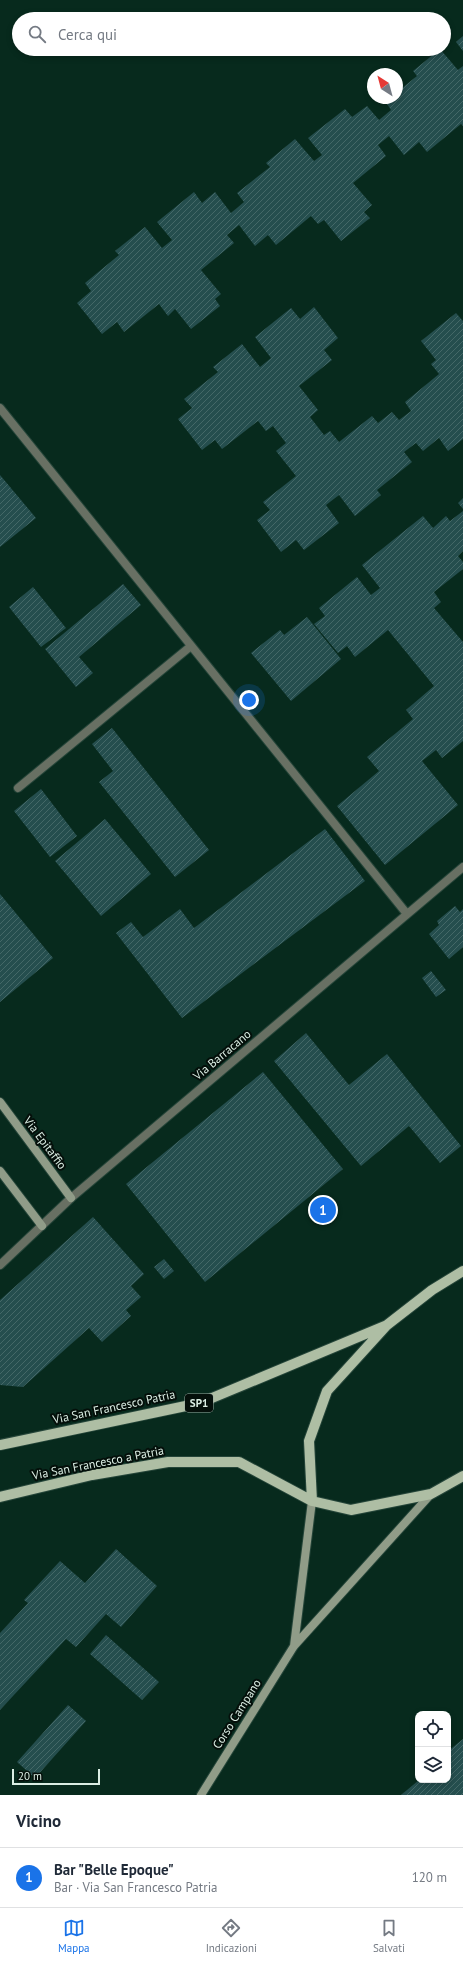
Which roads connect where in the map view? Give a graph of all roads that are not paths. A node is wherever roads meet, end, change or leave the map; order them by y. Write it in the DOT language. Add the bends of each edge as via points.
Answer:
graph roads {
  1 [pos="0,408"];
  2 [pos="191,646"];
  3 [pos="18,788"];
  4 [pos="463,866"];
  5 [pos="407,914"];
  6 [pos="0,1102"];
  7 [pos="0,1171"];
  8 [pos="71,1198"];
  9 [pos="42,1226"];
  10 [pos="0,1266"];
  11 [pos="463,1271"];
  12 [pos="387,1325"];
  13 [pos="0,1445"];
  14 [pos="463,1476"];
  15 [pos="431,1494"];
  16 [pos="0,1497"];
  17 [pos="312,1501"];
  18 [pos="294,1646"];
  19 [pos="201,1795"];
  1 -- 2 [label="street"];
  2 -- 3 [label="street"];
  2 -- 5 [label="street"];
  4 -- 5 [label="street, Via Barracano"];
  5 -- 8 [label="street, Via Barracano"];
  6 -- 8 [label="main road, Via Epitaffio"];
  7 -- 9 [label="main road"];
  8 -- 9 [label="street, Via Barracano"];
  9 -- 10 [label="street, Via Barracano"];
  11 -- 12 [label="main road" via="432,1290"];
  12 -- 13 [label="main road, Via San Francesco Patria / SP1" via="200,1402"];
  12 -- 17 [label="main road" via="327,1391 309,1441"];
  14 -- 15 [label="main road, Via San Francesco a Patria"];
  15 -- 17 [label="main road, Via San Francesco a Patria" via="351,1510"];
  15 -- 18 [label="main road"];
  16 -- 17 [label="main road, Via San Francesco a Patria" via="92,1475 168,1462 239,1462"];
  17 -- 18 [label="main road"];
  18 -- 19 [label="main road, Corso Campano"];
}
